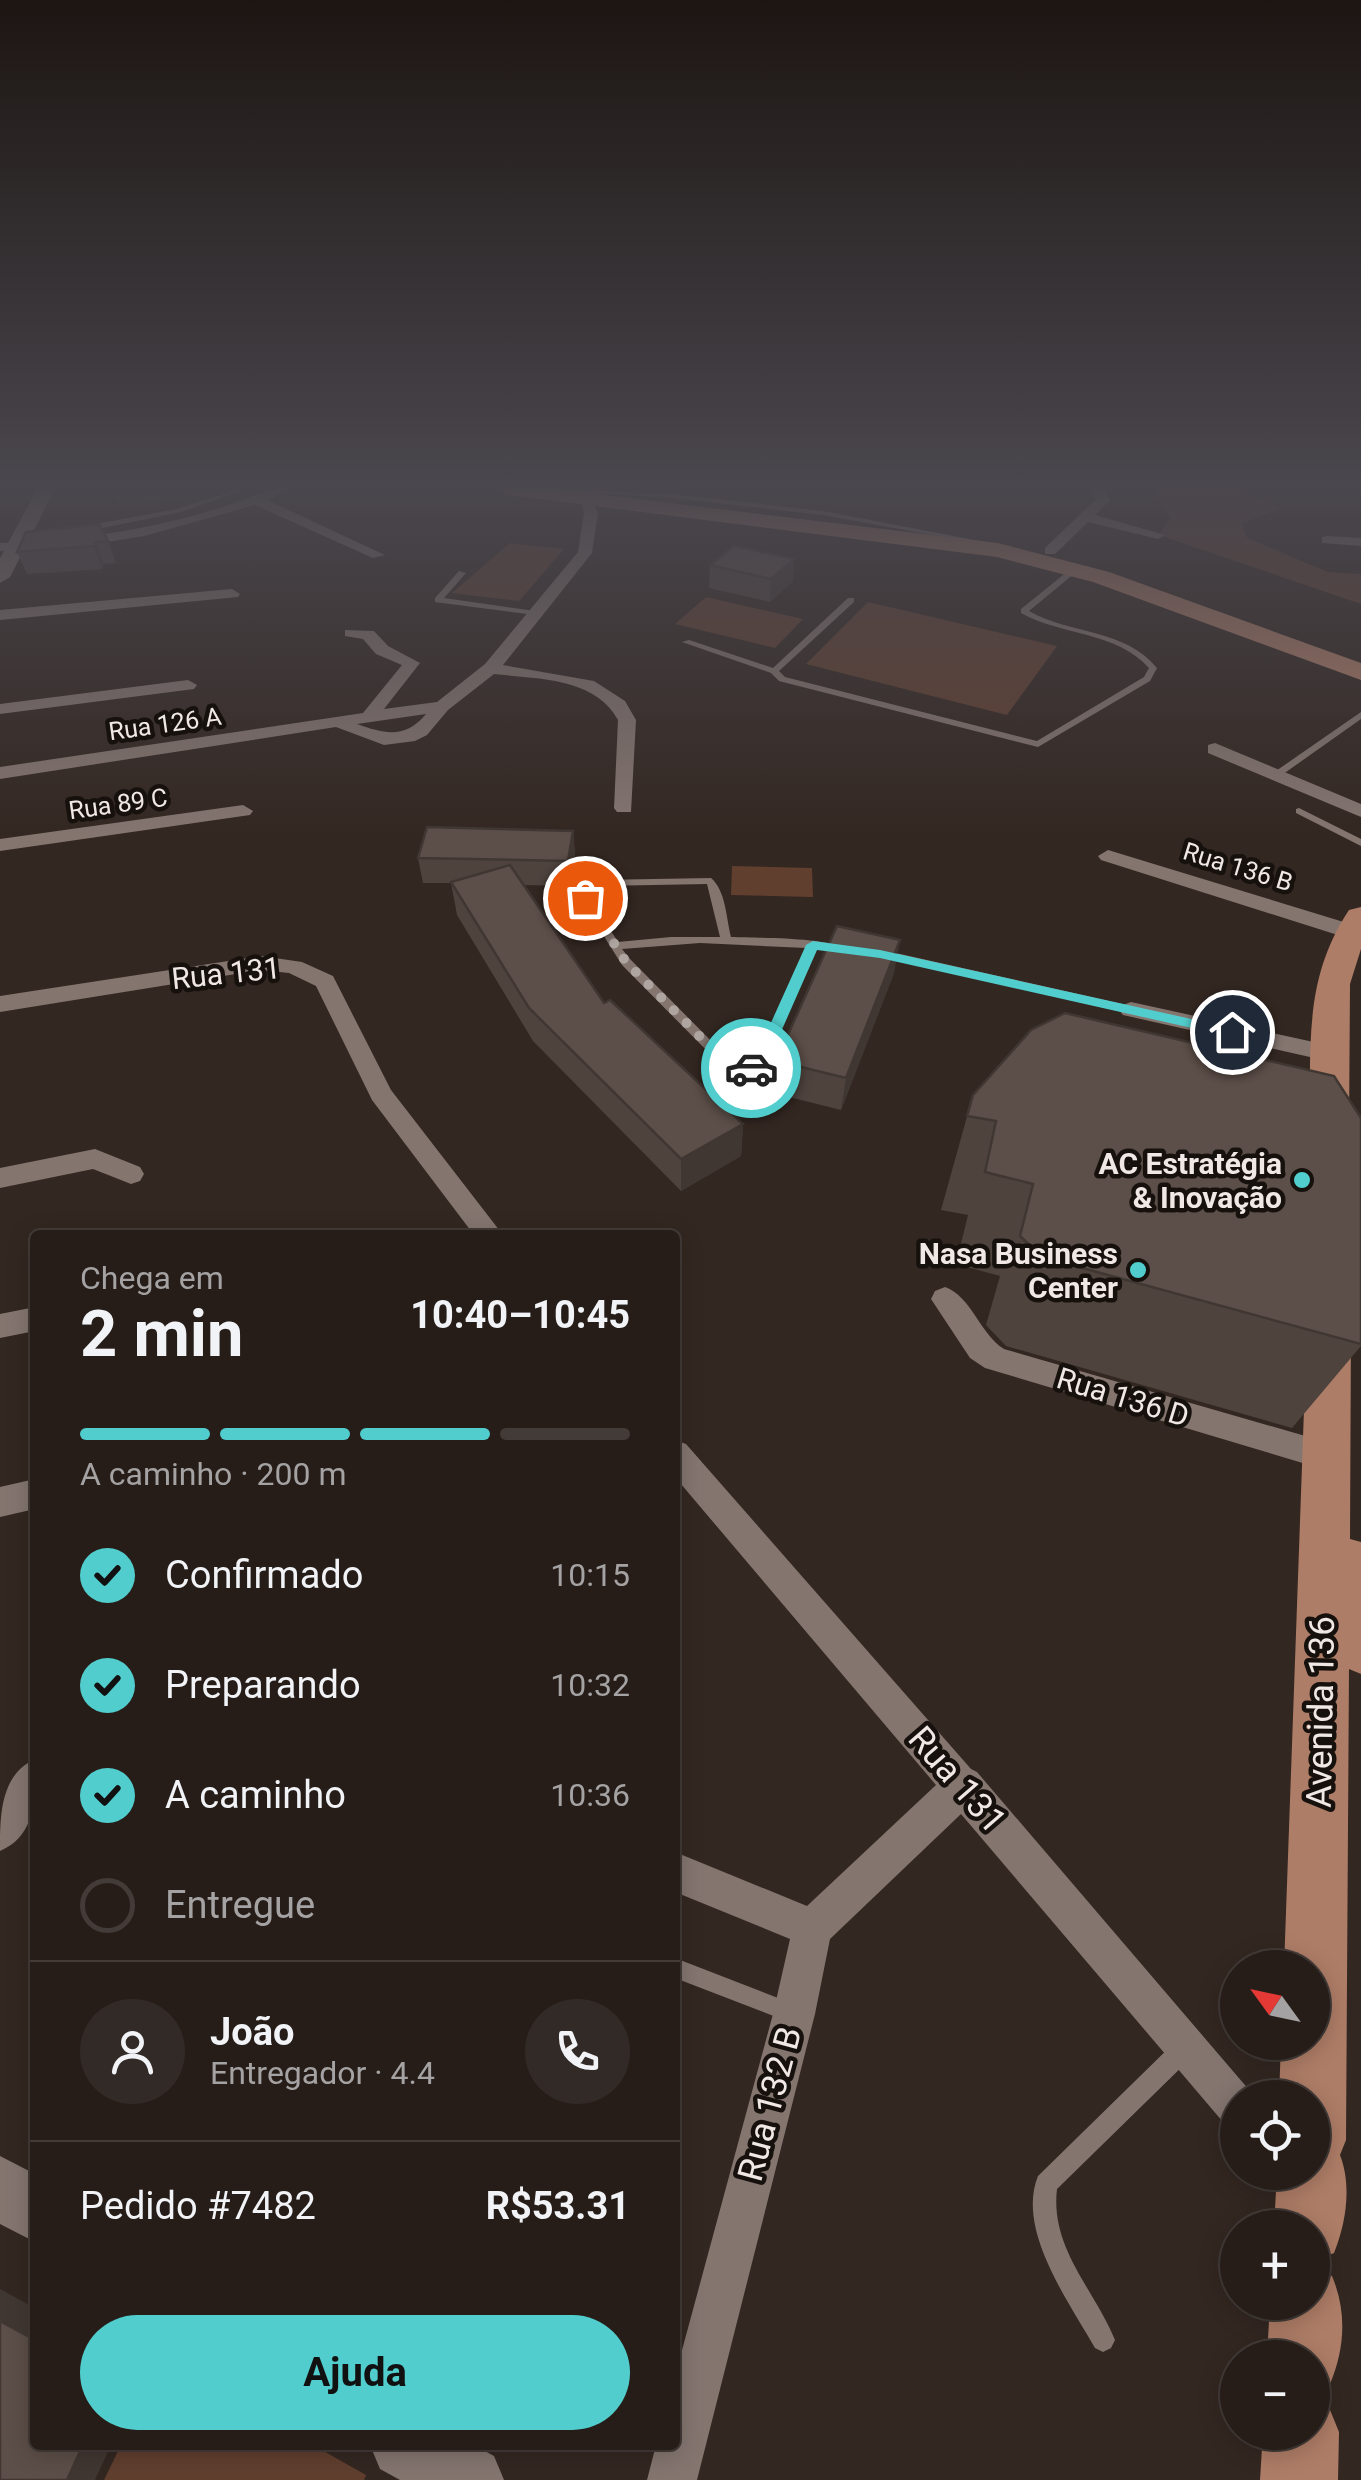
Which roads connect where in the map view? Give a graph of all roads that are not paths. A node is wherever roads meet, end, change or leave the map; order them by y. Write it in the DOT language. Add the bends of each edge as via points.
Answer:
graph roads {
  1 [pos="113,605"];
  2 [pos="476,605"];
  3 [pos="541,605"];
  4 [pos="846,605"];
  5 [pos="1028,605"];
  6 [pos="1172,605"];
  7 [pos="1181,605"];
  8 [pos="1186,605"];
  9 [pos="1188,605"];
  10 [pos="1235,605"];
  11 [pos="535,612"];
  12 [pos="0,615"];
  13 [pos="351,632"];
  14 [pos="686,642"];
  15 [pos="1361,651"];
  16 [pos="1361,666"];
  17 [pos="490,668"];
  18 [pos="774,670"];
  19 [pos="1361,680"];
  20 [pos="188,686"];
  21 [pos="442,706"];
  22 [pos="0,710"];
  23 [pos="1361,714"];
  24 [pos="367,719"];
  25 [pos="338,724"];
  26 [pos="1215,750"];
  27 [pos="0,773"];
  28 [pos="1276,775"];
  29 [pos="624,808"];
  30 [pos="243,811"];
  31 [pos="1299,811"];
  32 [pos="1361,811"];
  33 [pos="1361,843"];
  34 [pos="0,846"];
  35 [pos="1108,856"];
  36 [pos="1356,924"];
  37 [pos="726,941"];
  38 [pos="813,945"];
  39 [pos="615,946"];
  40 [pos="0,1004"];
  41 [pos="1131,1010"];
  42 [pos="1332,1054"];
  43 [pos="1328,1170"];
  44 [pos="132,1174"];
  45 [pos="0,1178"];
  46 [pos="485,1230"];
  47 [pos="1328,1283"];
  48 [pos="946,1299"];
  49 [pos="30,1320"];
  50 [pos="0,1326"];
  51 [pos="1328,1394"];
  52 [pos="1326,1456"];
  53 [pos="680,1460"];
  54 [pos="30,1495"];
  55 [pos="0,1502"];
  56 [pos="1361,1647"];
  57 [pos="964,1785"];
  58 [pos="30,1786"];
  59 [pos="0,1832"];
  60 [pos="680,1874"];
  61 [pos="812,1928"];
  62 [pos="680,1970"];
  63 [pos="794,2014"];
  64 [pos="1186,2048"];
  65 [pos="1313,2080"];
  66 [pos="1220,2087"];
  67 [pos="0,2188"];
  68 [pos="30,2208"];
  69 [pos="1102,2340"];
  70 [pos="680,2449"];
  71 [pos="680,2450"];
  72 [pos="1300,2450"];
  73 [pos="672,2480"];
  74 [pos="1299,2480"];
  1 -- 12 [label="street"];
  2 -- 11 [label="lane"];
  3 -- 11 [label="street"];
  4 -- 18 [label="lane"];
  5 -- 18 [label="lane" via="1024,611 1146,656 1152,668 1147,679 1050,740 1024,743 782,679"];
  6 -- 19 [label="main road"];
  7 -- 16 [label="main road"];
  8 -- 16 [label="main road"];
  9 -- 16 [label="lane"];
  10 -- 15 [label="main road"];
  11 -- 17 [label="street"];
  13 -- 24 [label="street" via="368,634 382,650 412,663"];
  14 -- 18 [label="lane"];
  17 -- 21 [label="street"];
  17 -- 29 [label="street" via="582,684 623,708"];
  20 -- 22 [label="street"];
  21 -- 24 [label="street, Rua 126 A"];
  21 -- 25 [label="street" via="421,731 396,740"];
  23 -- 28 [label="lane"];
  24 -- 25 [label="street, Rua 126 A"];
  25 -- 27 [label="street, Rua 126 A"];
  26 -- 28 [label="street"];
  28 -- 32 [label="street"];
  30 -- 34 [label="street, Rua 89 C"];
  31 -- 33 [label="lane"];
  35 -- 36 [label="street, Rua 136 B"];
  36 -- 42 [label="main road" via="1332,984"];
  37 -- 38 [label="lane"];
  37 -- 39 [label="lane"];
  37 -- 39 [label="lane" via="711,881 597,883 585,898"];
  38 -- 39 [label="lane" via="762,1059 739,1069"];
  38 -- 41 [label="lane"];
  40 -- 46 [label="street, Rua 131" via="261,963 308,969 325,980 381,1094"];
  41 -- 42 [label="street"];
  42 -- 43 [label="main road"];
  44 -- 45 [label="street" via="95,1160"];
  47 -- 51 [label="main road, Avenida 136"];
  48 -- 52 [label="street, Rua 136 D" via="980,1349 996,1358"];
  49 -- 50 [label="street"];
  51 -- 52 [label="main road, Avenida 136"];
  51 -- 56 [label="main road" via="1348,1418 1353,1636"];
  52 -- 65 [label="main road, Avenida 136"];
  53 -- 57 [label="street, Rua 131"];
  54 -- 55 [label="street"];
  57 -- 61 [label="street"];
  57 -- 64 [label="street, Rua 131"];
  58 -- 59 [label="street"];
  60 -- 61 [label="street"];
  61 -- 63 [label="street, Rua 132 B"];
  62 -- 63 [label="lane"];
  63 -- 70 [label="street, Rua 132 B"];
  64 -- 66 [label="street, Rua 131"];
  64 -- 69 [label="lane" via="1046,2184 1046,2231"];
  67 -- 68 [label="street"];
  71 -- 73 [label="street, Rua 132 B"];
  72 -- 74 [label="main road"];
}
